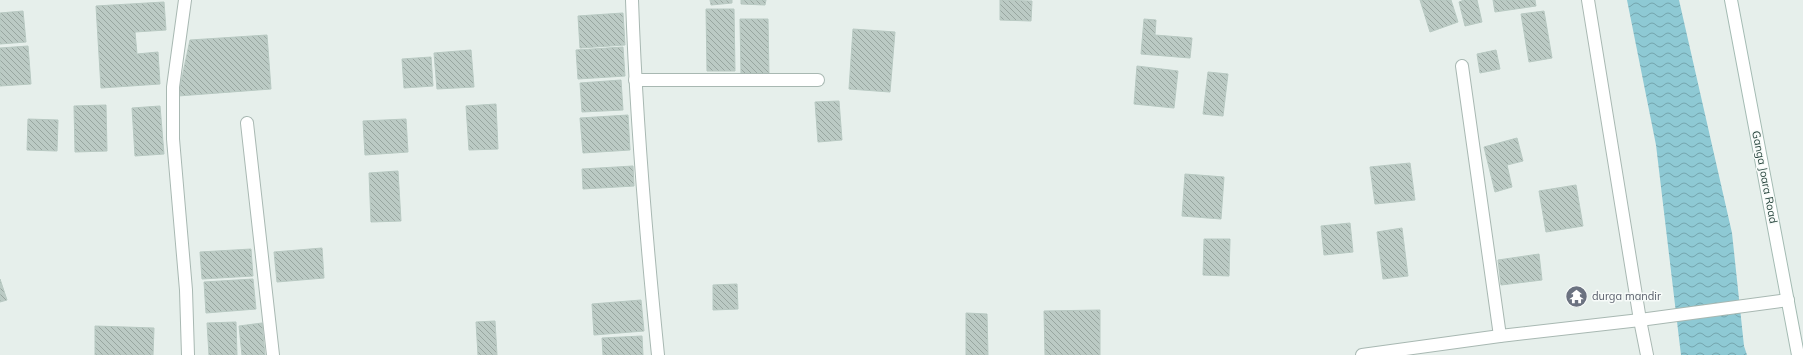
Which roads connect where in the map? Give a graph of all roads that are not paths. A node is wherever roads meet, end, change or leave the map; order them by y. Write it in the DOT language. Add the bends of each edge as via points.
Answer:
graph roads {
  1 [pos="185,0"];
  2 [pos="632,0"];
  3 [pos="1588,0"];
  4 [pos="1731,0"];
  5 [pos="1462,66"];
  6 [pos="635,80"];
  7 [pos="818,80"];
  8 [pos="247,123"];
  9 [pos="1788,300"];
  10 [pos="1640,320"];
  11 [pos="1500,336"];
  12 [pos="188,355"];
  13 [pos="273,355"];
  14 [pos="658,355"];
  15 [pos="1362,355"];
  16 [pos="1647,355"];
  17 [pos="1798,355"];
  1 -- 12 [label="street" via="173,87 173,139 186,290"];
  2 -- 6 [label="street"];
  3 -- 10 [label="street"];
  4 -- 9 [label="street, Ganga Joara Road"];
  5 -- 11 [label="street"];
  6 -- 7 [label="street"];
  6 -- 14 [label="street" via="646,237"];
  8 -- 13 [label="street"];
  9 -- 10 [label="street"];
  9 -- 17 [label="street, Ganga Joara Road"];
  10 -- 11 [label="street"];
  10 -- 16 [label="street"];
  11 -- 15 [label="street"];
}
